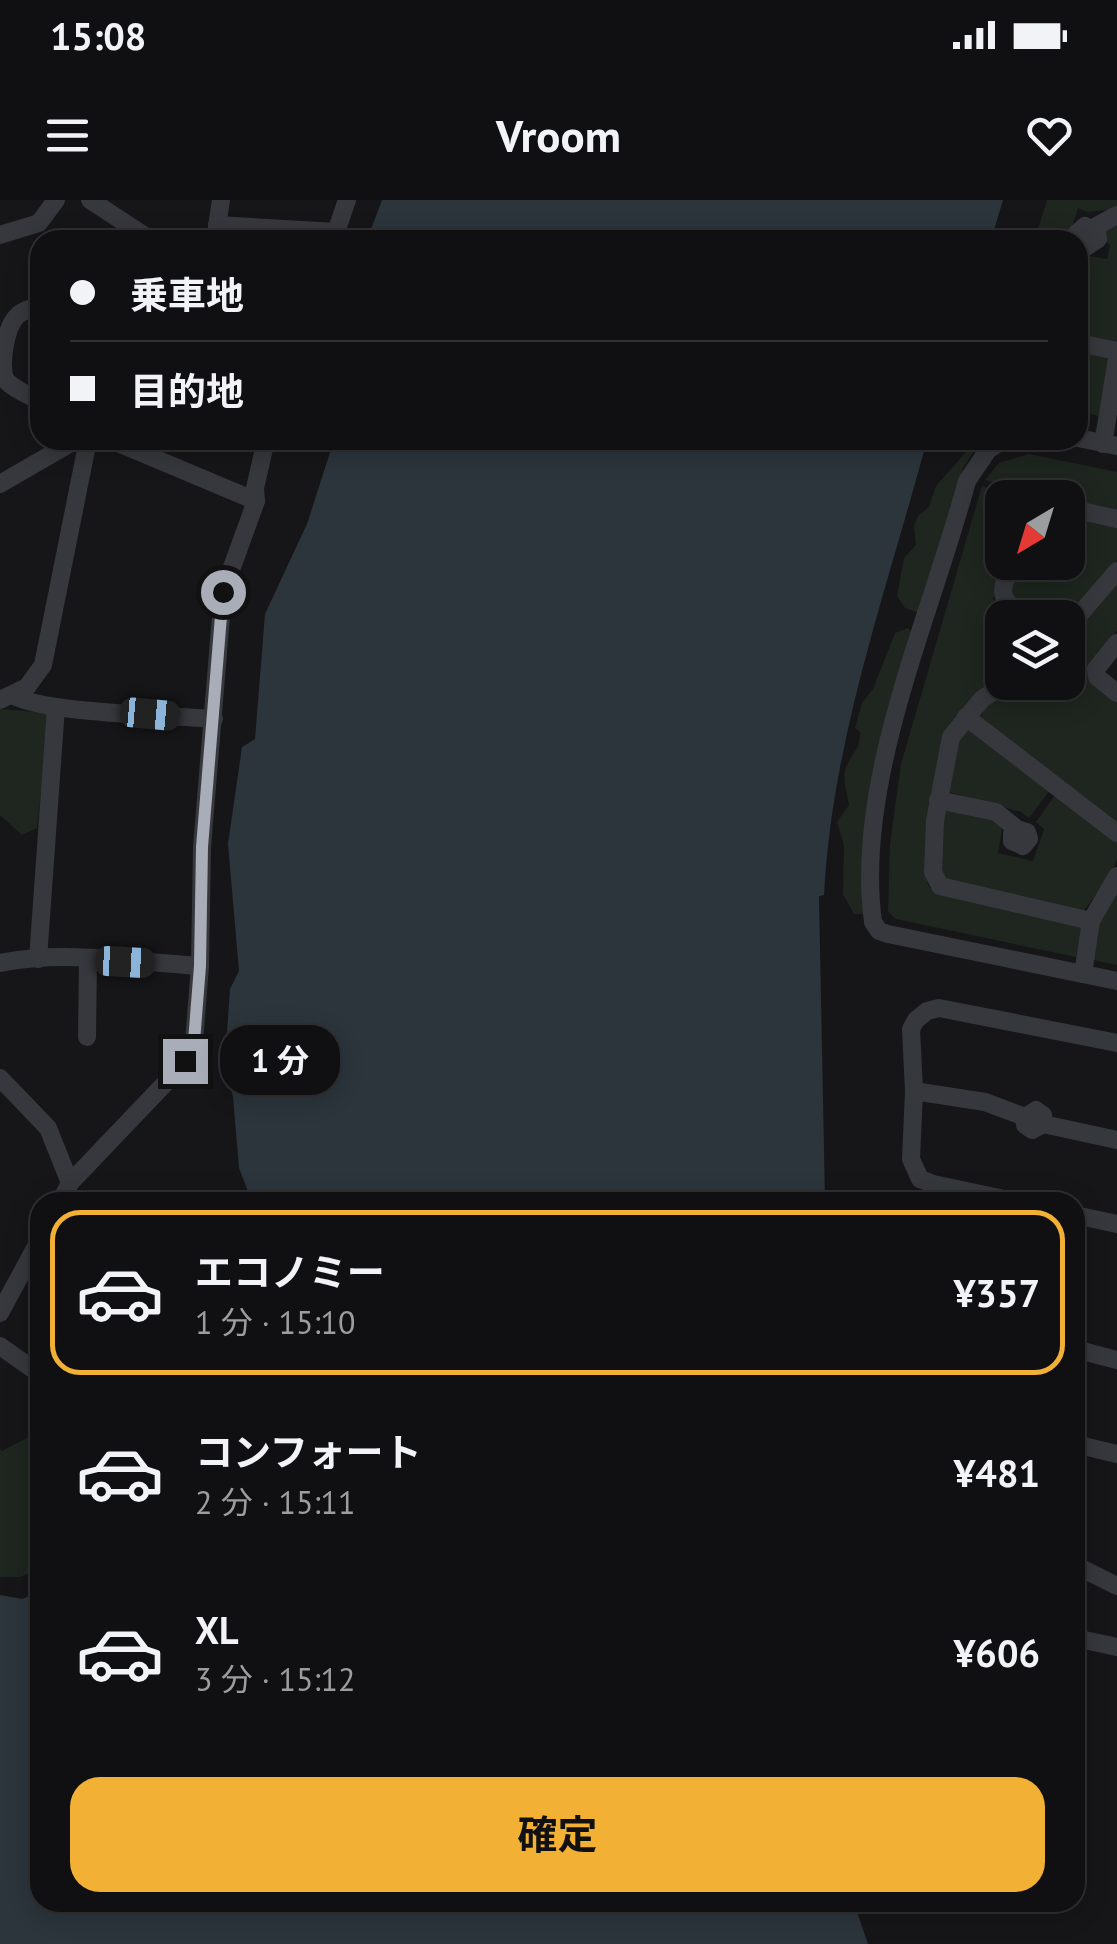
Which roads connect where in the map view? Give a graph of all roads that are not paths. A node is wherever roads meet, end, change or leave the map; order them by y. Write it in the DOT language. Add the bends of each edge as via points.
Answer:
graph roads {
  1 [pos="56,200"];
  2 [pos="90,200"];
  3 [pos="221,200"];
  4 [pos="347,200"];
  5 [pos="1117,215"];
  6 [pos="126,230"];
  7 [pos="216,230"];
  8 [pos="337,230"];
  9 [pos="0,235"];
  10 [pos="1088,246"];
  11 [pos="30,310"];
  12 [pos="1088,345"];
  13 [pos="1117,355"];
  14 [pos="30,396"];
  15 [pos="1110,445"];
  16 [pos="59,450"];
  17 [pos="86,450"];
  18 [pos="135,450"];
  19 [pos="264,450"];
  20 [pos="988,450"];
  21 [pos="0,484"];
  22 [pos="256,501"];
  23 [pos="1085,512"];
  24 [pos="1117,519"];
  25 [pos="1117,571"];
  26 [pos="1085,608"];
  27 [pos="1117,642"];
  28 [pos="1117,693"];
  29 [pos="985,697"];
  30 [pos="6,698"];
  31 [pos="56,706"];
  32 [pos="966,716"];
  33 [pos="214,719"];
  34 [pos="938,800"];
  35 [pos="1017,830"];
  36 [pos="1117,833"];
  37 [pos="1117,876"];
  38 [pos="1091,921"];
  39 [pos="38,959"];
  40 [pos="88,959"];
  41 [pos="0,964"];
  42 [pos="200,966"];
  43 [pos="1083,974"];
  44 [pos="1117,981"];
  45 [pos="87,1037"];
  46 [pos="1117,1043"];
  47 [pos="0,1078"];
  48 [pos="914,1091"];
  49 [pos="1117,1140"];
  50 [pos="70,1183"];
  51 [pos="65,1192"];
  52 [pos="977,1192"];
  53 [pos="1085,1217"];
  54 [pos="1117,1224"];
  55 [pos="30,1258"];
  56 [pos="0,1314"];
  57 [pos="0,1346"];
  58 [pos="1085,1352"];
  59 [pos="1117,1360"];
  60 [pos="30,1367"];
  61 [pos="1085,1446"];
  62 [pos="1117,1454"];
  63 [pos="1085,1569"];
  64 [pos="1117,1586"];
  65 [pos="1085,1640"];
  66 [pos="1117,1646"];
  1 -- 9 [label="street" via="39,223"];
  2 -- 6 [label="street"];
  3 -- 7 [label="street"];
  4 -- 8 [label="street"];
  5 -- 10 [label="street" via="1094,228 1098,236"];
  11 -- 14 [label="street" via="18,315 6,335 2,370"];
  12 -- 13 [label="street"];
  13 -- 15 [label="street"];
  16 -- 21 [label="street"];
  17 -- 30 [label="street" via="43,665 27,686"];
  18 -- 22 [label="street"];
  19 -- 22 [label="street"];
  20 -- 43 [label="street" via="966,481 896,717 874,827 873,922 888,934"];
  22 -- 33 [label="street" via="223,592"];
  23 -- 24 [label="street"];
  25 -- 26 [label="street"];
  27 -- 28 [label="street" via="1096,669"];
  29 -- 32 [label="street"];
  30 -- 31 [label="street"];
  31 -- 33 [label="street"];
  31 -- 39 [label="street"];
  32 -- 34 [label="street" via="951,737"];
  32 -- 36 [label="street"];
  33 -- 42 [label="street"];
  34 -- 35 [label="street" via="996,812"];
  34 -- 38 [label="street" via="934,872 940,886"];
  37 -- 38 [label="street"];
  38 -- 43 [label="street"];
  39 -- 40 [label="street"];
  39 -- 41 [label="street"];
  40 -- 42 [label="street"];
  40 -- 45 [label="street"];
  42 -- 50 [label="street" via="193,1054"];
  43 -- 44 [label="street"];
  46 -- 48 [label="street" via="939,1008 927,1011 911,1030"];
  47 -- 50 [label="street" via="48,1128"];
  48 -- 49 [label="street" via="985,1102 1025,1117 1040,1112 1043,1124"];
  48 -- 52 [label="street" via="911,1159 920,1178"];
  50 -- 51 [label="street"];
  53 -- 54 [label="street"];
  55 -- 56 [label="street"];
  57 -- 60 [label="street"];
  58 -- 59 [label="street"];
  61 -- 62 [label="street"];
  63 -- 64 [label="street"];
  65 -- 66 [label="street"];
}
